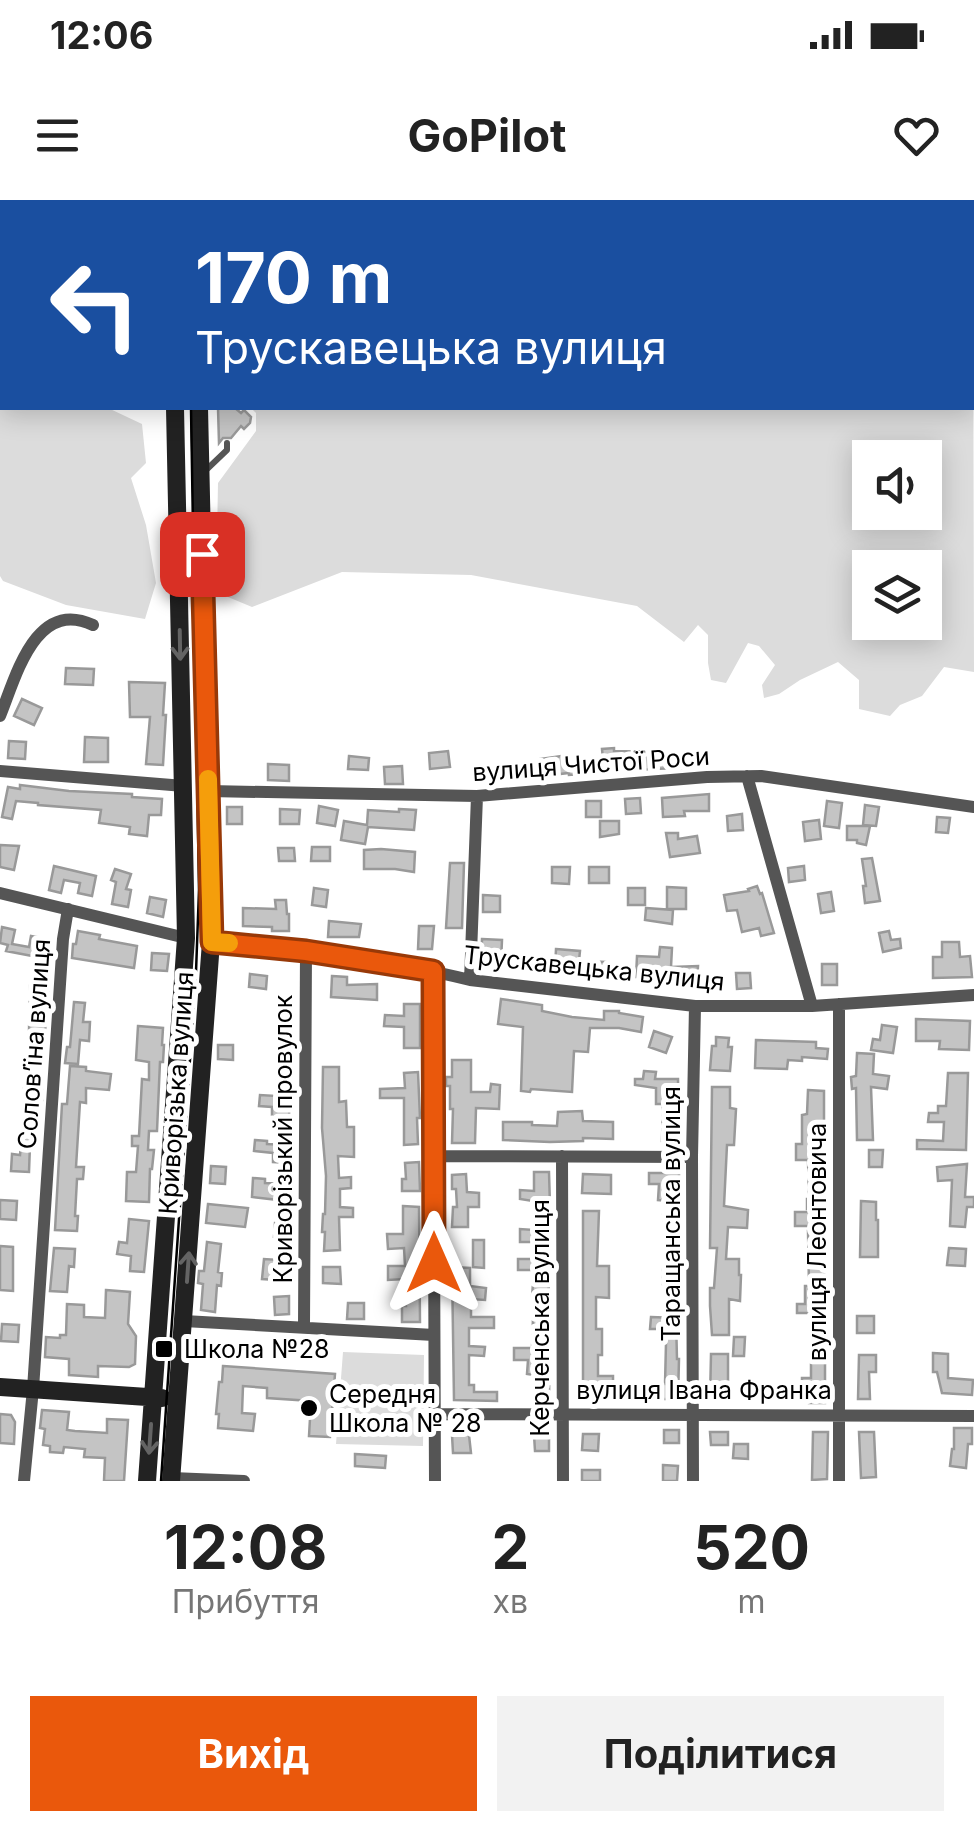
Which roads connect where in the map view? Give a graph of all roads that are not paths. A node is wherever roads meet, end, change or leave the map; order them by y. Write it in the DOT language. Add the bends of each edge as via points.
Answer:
graph roads {
  1 [pos="176,410"];
  2 [pos="199,410"];
  3 [pos="226,443"];
  4 [pos="200,476"];
  5 [pos="93,625"];
  6 [pos="0,716"];
  7 [pos="0,771"];
  8 [pos="747,776"];
  9 [pos="184,786"];
  10 [pos="209,791"];
  11 [pos="477,796"];
  12 [pos="974,807"];
  13 [pos="0,893"];
  14 [pos="68,909"];
  15 [pos="186,938"];
  16 [pos="212,942"];
  17 [pos="306,951"];
  18 [pos="433,971"];
  19 [pos="470,980"];
  20 [pos="974,996"];
  21 [pos="840,1004"];
  22 [pos="695,1006"];
  23 [pos="812,1006"];
  24 [pos="434,1156"];
  25 [pos="562,1156"];
  26 [pos="692,1157"];
  27 [pos="184,1321"];
  28 [pos="304,1326"];
  29 [pos="434,1335"];
  30 [pos="0,1387"];
  31 [pos="33,1389"];
  32 [pos="153,1398"];
  33 [pos="178,1399"];
  34 [pos="434,1414"];
  35 [pos="562,1414"];
  36 [pos="693,1415"];
  37 [pos="840,1415"];
  38 [pos="974,1416"];
  39 [pos="172,1480"];
  40 [pos="24,1481"];
  41 [pos="148,1481"];
  42 [pos="244,1481"];
  43 [pos="434,1481"];
  44 [pos="562,1481"];
  45 [pos="693,1481"];
  46 [pos="840,1481"];
  1 -- 9 [label="main road, Криворізька вулиця, one-way"];
  2 -- 4 [label="main road, Криворізька вулиця"];
  3 -- 4 [label="lane" via="227,450"];
  4 -- 10 [label="main road, Криворізька вулиця"];
  5 -- 6 [label="street" via="59,620 41,631"];
  7 -- 9 [label="street"];
  8 -- 11 [label="street, вулиця Чистої Роси"];
  8 -- 12 [label="street, вулиця Чистої Роси"];
  8 -- 23 [label="street"];
  9 -- 15 [label="main road, Криворізька вулиця"];
  10 -- 11 [label="street, вулиця Чистої Роси"];
  10 -- 16 [label="main road, Криворізька вулиця"];
  11 -- 19 [label="street"];
  13 -- 14 [label="street"];
  14 -- 15 [label="street"];
  14 -- 31 [label="street, Соловʼїна вулиця"];
  15 -- 32 [label="main road, Криворізька вулиця"];
  16 -- 17 [label="street, Трускавецька вулиця"];
  27 -- 16 [label="main road, Криворізька вулиця, one-way"];
  17 -- 18 [label="street, Трускавецька вулиця"];
  17 -- 28 [label="street, Криворізький провулок"];
  18 -- 19 [label="street, Трускавецька вулиця"];
  18 -- 24 [label="street"];
  19 -- 22 [label="street, Трускавецька вулиця"];
  20 -- 21 [label="street, Трускавецька вулиця"];
  21 -- 23 [label="street, Трускавецька вулиця"];
  21 -- 37 [label="street, вулиця Леонтовича"];
  22 -- 23 [label="street, Трускавецька вулиця"];
  22 -- 26 [label="street, Таращанська вулиця"];
  24 -- 25 [label="street"];
  24 -- 29 [label="street"];
  25 -- 26 [label="street"];
  25 -- 35 [label="street, Керченська вулиця"];
  26 -- 36 [label="street, Таращанська вулиця"];
  27 -- 28 [label="street"];
  27 -- 33 [label="main road, Криворізька вулиця"];
  28 -- 29 [label="street"];
  29 -- 34 [label="street"];
  30 -- 31 [label="main road"];
  31 -- 32 [label="main road"];
  31 -- 40 [label="street, Соловʼїна вулиця"];
  32 -- 33 [label="main road"];
  32 -- 41 [label="main road, Криворізька вулиця, one-way"];
  33 -- 39 [label="main road, Криворізька вулиця"];
  34 -- 35 [label="street, вулиця Івана Франка"];
  34 -- 43 [label="street"];
  35 -- 36 [label="street, вулиця Івана Франка"];
  35 -- 44 [label="street, Керченська вулиця"];
  36 -- 37 [label="street, вулиця Івана Франка"];
  36 -- 45 [label="street, Таращанська вулиця"];
  37 -- 38 [label="street, вулиця Івана Франка"];
  37 -- 46 [label="street, вулиця Леонтовича"];
  39 -- 42 [label="street"];
}
